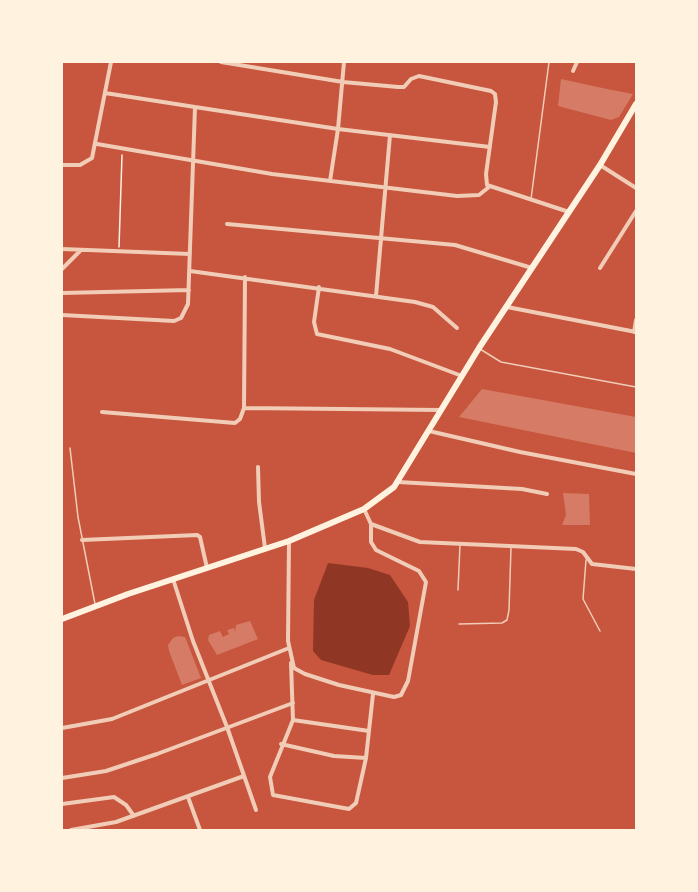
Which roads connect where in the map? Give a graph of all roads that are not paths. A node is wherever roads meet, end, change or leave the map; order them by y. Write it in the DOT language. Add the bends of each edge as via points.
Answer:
graph roads {
  1 [pos="111,62"];
  2 [pos="221,62"];
  3 [pos="344,62"];
  4 [pos="549,62"];
  5 [pos="577,62"];
  6 [pos="573,71"];
  7 [pos="343,82"];
  8 [pos="105,93"];
  9 [pos="636,104"];
  10 [pos="195,107"];
  11 [pos="338,129"];
  12 [pos="390,135"];
  13 [pos="97,144"];
  14 [pos="490,147"];
  15 [pos="192,161"];
  16 [pos="62,165"];
  17 [pos="600,165"];
  18 [pos="330,181"];
  19 [pos="387,187"];
  20 [pos="489,187"];
  21 [pos="636,188"];
  22 [pos="531,200"];
  23 [pos="636,211"];
  24 [pos="569,212"];
  25 [pos="227,224"];
  26 [pos="381,238"];
  27 [pos="62,249"];
  28 [pos="80,251"];
  29 [pos="190,254"];
  30 [pos="532,268"];
  31 [pos="600,268"];
  32 [pos="62,269"];
  33 [pos="190,271"];
  34 [pos="245,277"];
  35 [pos="319,287"];
  36 [pos="189,290"];
  37 [pos="62,293"];
  38 [pos="375,296"];
  39 [pos="507,307"];
  40 [pos="62,315"];
  41 [pos="636,320"];
  42 [pos="457,328"];
  43 [pos="635,332"];
  44 [pos="479,348"];
  45 [pos="462,376"];
  46 [pos="636,387"];
  47 [pos="244,408"];
  48 [pos="442,410"];
  49 [pos="102,412"];
  50 [pos="429,431"];
  51 [pos="70,448"];
  52 [pos="258,467"];
  53 [pos="636,474"];
  54 [pos="398,482"];
  55 [pos="547,494"];
  56 [pos="364,509"];
  57 [pos="371,524"];
  58 [pos="82,540"];
  59 [pos="289,541"];
  60 [pos="460,544"];
  61 [pos="511,548"];
  62 [pos="265,549"];
  63 [pos="586,559"];
  64 [pos="207,568"];
  65 [pos="636,569"];
  66 [pos="173,579"];
  67 [pos="458,590"];
  68 [pos="96,606"];
  69 [pos="62,619"];
  70 [pos="459,624"];
  71 [pos="600,631"];
  72 [pos="289,648"];
  73 [pos="290,659"];
  74 [pos="209,679"];
  75 [pos="373,693"];
  76 [pos="293,703"];
  77 [pos="293,720"];
  78 [pos="227,727"];
  79 [pos="62,728"];
  80 [pos="369,731"];
  81 [pos="281,744"];
  82 [pos="366,758"];
  83 [pos="244,776"];
  84 [pos="62,778"];
  85 [pos="188,797"];
  86 [pos="62,804"];
  87 [pos="256,810"];
  88 [pos="134,816"];
  89 [pos="71,831"];
  90 [pos="200,831"];
  1 -- 8 [label="street"];
  2 -- 7 [label="street"];
  3 -- 7 [label="street"];
  4 -- 22 [label="lane"];
  5 -- 6 [label="street"];
  7 -- 11 [label="street"];
  7 -- 14 [label="street" via="404,87 419,76 492,91 496,102"];
  8 -- 10 [label="street"];
  8 -- 13 [label="street"];
  9 -- 17 [label="highway"];
  10 -- 11 [label="street"];
  10 -- 15 [label="street"];
  11 -- 12 [label="street"];
  11 -- 18 [label="street"];
  12 -- 14 [label="street"];
  12 -- 19 [label="street"];
  13 -- 15 [label="street"];
  13 -- 16 [label="street" via="87,163"];
  14 -- 20 [label="street" via="486,174"];
  15 -- 18 [label="street"];
  15 -- 29 [label="street"];
  17 -- 21 [label="street"];
  17 -- 24 [label="highway"];
  18 -- 19 [label="street"];
  19 -- 20 [label="street" via="471,197"];
  19 -- 26 [label="street"];
  20 -- 22 [label="street"];
  22 -- 24 [label="street"];
  23 -- 31 [label="street"];
  24 -- 30 [label="highway"];
  25 -- 26 [label="street"];
  26 -- 30 [label="street" via="455,245"];
  26 -- 38 [label="street"];
  27 -- 28 [label="street"];
  28 -- 29 [label="street"];
  28 -- 32 [label="street"];
  29 -- 33 [label="street"];
  30 -- 39 [label="highway"];
  33 -- 34 [label="street"];
  33 -- 36 [label="street"];
  34 -- 35 [label="street"];
  34 -- 47 [label="street"];
  35 -- 38 [label="street"];
  35 -- 45 [label="street" via="314,322 317,334 390,349"];
  36 -- 37 [label="street"];
  36 -- 40 [label="street" via="186,313 174,321"];
  38 -- 42 [label="street" via="433,307"];
  39 -- 43 [label="street"];
  39 -- 44 [label="highway"];
  41 -- 43 [label="street"];
  44 -- 45 [label="highway"];
  44 -- 46 [label="lane" via="501,362"];
  45 -- 48 [label="highway"];
  47 -- 48 [label="street"];
  47 -- 49 [label="street" via="235,423"];
  48 -- 50 [label="highway"];
  50 -- 53 [label="street"];
  50 -- 54 [label="highway"];
  51 -- 58 [label="lane"];
  52 -- 62 [label="street"];
  54 -- 55 [label="street"];
  54 -- 56 [label="highway"];
  56 -- 57 [label="street"];
  56 -- 59 [label="highway"];
  57 -- 60 [label="street" via="409,540"];
  57 -- 75 [label="street" via="371,542 376,550 419,571 426,582 406,690 394,697"];
  58 -- 64 [label="street" via="197,535"];
  58 -- 68 [label="lane"];
  59 -- 62 [label="highway"];
  59 -- 72 [label="street"];
  60 -- 61 [label="street"];
  60 -- 67 [label="lane"];
  61 -- 63 [label="street" via="576,549 584,552"];
  61 -- 70 [label="lane" via="507,620"];
  62 -- 64 [label="highway"];
  63 -- 65 [label="street" via="599,566"];
  63 -- 71 [label="lane" via="583,599"];
  64 -- 66 [label="highway"];
  66 -- 68 [label="highway"];
  66 -- 74 [label="street"];
  68 -- 69 [label="highway"];
  72 -- 73 [label="street"];
  72 -- 74 [label="street"];
  73 -- 75 [label="street" via="294,668 305,674"];
  73 -- 76 [label="street"];
  74 -- 78 [label="street"];
  74 -- 79 [label="street" via="112,719"];
  75 -- 80 [label="street"];
  76 -- 77 [label="street"];
  76 -- 78 [label="street"];
  77 -- 80 [label="street"];
  77 -- 81 [label="street"];
  78 -- 83 [label="street"];
  78 -- 84 [label="street" via="106,771"];
  80 -- 82 [label="street"];
  81 -- 82 [label="street" via="334,756"];
  81 -- 82 [label="street" via="270,777 273,795 302,802 349,809 356,803"];
  83 -- 85 [label="street"];
  83 -- 87 [label="street"];
  85 -- 88 [label="street"];
  85 -- 90 [label="street"];
  86 -- 88 [label="street" via="114,797"];
  88 -- 89 [label="street" via="93,829"];
}
